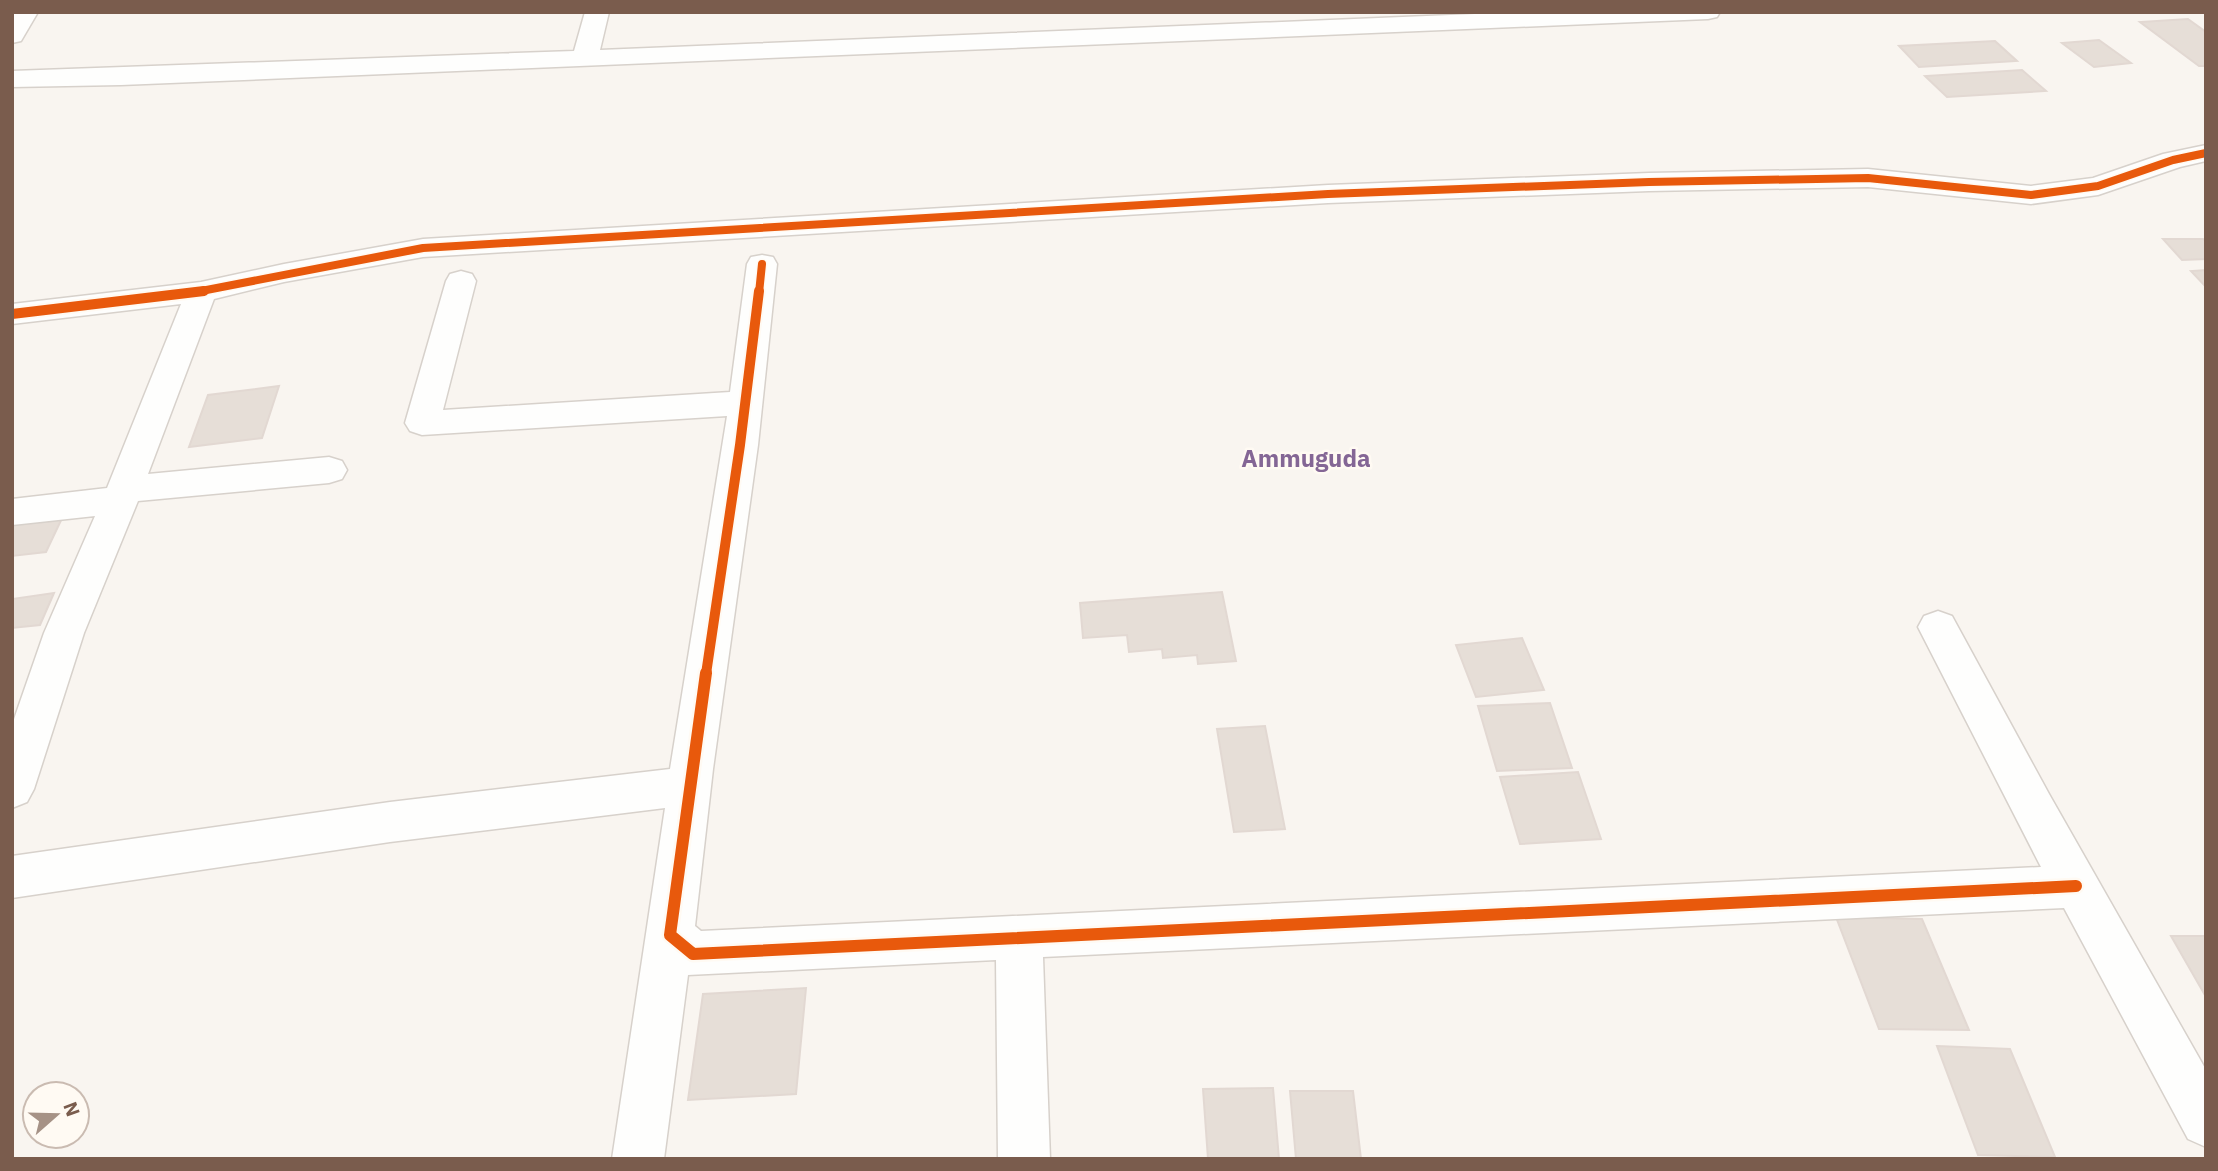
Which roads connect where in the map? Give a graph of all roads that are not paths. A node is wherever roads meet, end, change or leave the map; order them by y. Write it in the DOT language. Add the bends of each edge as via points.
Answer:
graph roads {
  1 [pos="26,12"];
  2 [pos="597,12"];
  3 [pos="1708,12"];
  4 [pos="12,36"];
  5 [pos="585,58"];
  6 [pos="12,79"];
  7 [pos="2206,153"];
  8 [pos="762,264"];
  9 [pos="461,281"];
  10 [pos="201,292"];
  11 [pos="12,314"];
  12 [pos="745,403"];
  13 [pos="329,471"];
  14 [pos="123,494"];
  15 [pos="12,512"];
  16 [pos="1938,626"];
  17 [pos="689,786"];
  18 [pos="12,789"];
  19 [pos="12,877"];
  20 [pos="2076,887"];
  21 [pos="670,935"];
  22 [pos="1019,936"];
  23 [pos="2206,1121"];
  24 [pos="638,1159"];
  25 [pos="1024,1159"];
  1 -- 4 [label="street"];
  2 -- 5 [label="street"];
  3 -- 5 [label="street"];
  5 -- 6 [label="street"];
  7 -- 10 [label="street" via="2098,186 2031,195 1868,178 1314,195 424,248"];
  8 -- 12 [label="street"];
  9 -- 12 [label="street" via="422,423"];
  10 -- 11 [label="street"];
  10 -- 14 [label="street"];
  12 -- 17 [label="street"];
  13 -- 14 [label="street"];
  14 -- 15 [label="street"];
  14 -- 18 [label="street" via="64,633"];
  16 -- 20 [label="street"];
  17 -- 19 [label="street" via="390,822"];
  17 -- 21 [label="street"];
  20 -- 22 [label="street"];
  20 -- 23 [label="street"];
  21 -- 22 [label="street" via="693,954"];
  21 -- 24 [label="street"];
  22 -- 25 [label="street"];
}
